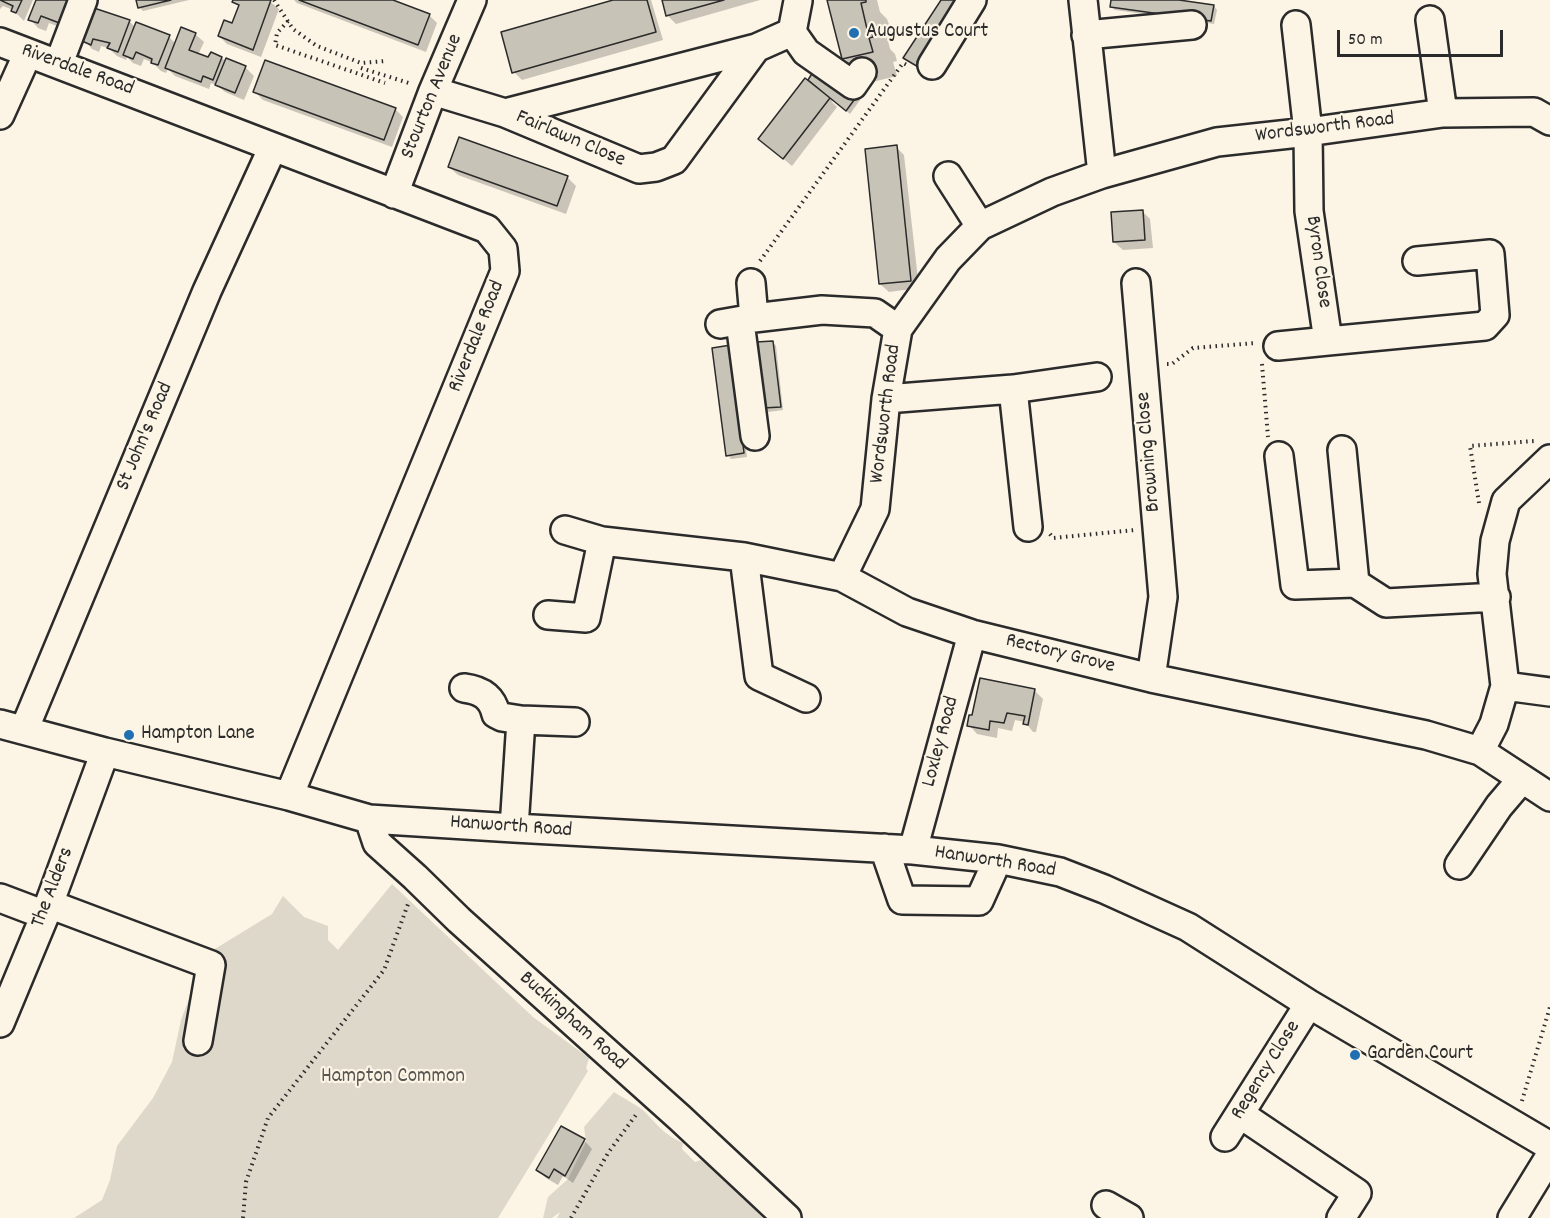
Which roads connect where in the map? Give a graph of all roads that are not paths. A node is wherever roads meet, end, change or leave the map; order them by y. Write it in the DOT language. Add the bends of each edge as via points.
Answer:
graph roads {
  1 [pos="83,0"];
  2 [pos="472,0"];
  3 [pos="972,0"];
  4 [pos="1083,0"];
  5 [pos="798,1"];
  6 [pos="1430,20"];
  7 [pos="1192,25"];
  8 [pos="1296,25"];
  9 [pos="1086,35"];
  10 [pos="0,42"];
  11 [pos="799,42"];
  12 [pos="756,48"];
  13 [pos="28,53"];
  14 [pos="59,63"];
  15 [pos="932,65"];
  16 [pos="862,72"];
  17 [pos="433,92"];
  18 [pos="505,113"];
  19 [pos="1443,113"];
  20 [pos="0,115"];
  21 [pos="1550,121"];
  22 [pos="1308,132"];
  23 [pos="273,147"];
  24 [pos="1102,174"];
  25 [pos="948,176"];
  26 [pos="394,194"];
  27 [pos="980,226"];
  28 [pos="1417,261"];
  29 [pos="751,283"];
  30 [pos="1136,283"];
  31 [pos="738,321"];
  32 [pos="898,329"];
  33 [pos="1328,341"];
  34 [pos="1278,344"];
  35 [pos="1098,377"];
  36 [pos="1012,389"];
  37 [pos="886,399"];
  38 [pos="755,436"];
  39 [pos="1342,450"];
  40 [pos="1279,456"];
  41 [pos="1550,459"];
  42 [pos="1028,527"];
  43 [pos="565,531"];
  44 [pos="602,541"];
  45 [pos="744,557"];
  46 [pos="842,577"];
  47 [pos="1355,583"];
  48 [pos="1496,597"];
  49 [pos="548,615"];
  50 [pos="972,634"];
  51 [pos="1151,678"];
  52 [pos="1505,686"];
  53 [pos="464,688"];
  54 [pos="1550,692"];
  55 [pos="806,698"];
  56 [pos="521,720"];
  57 [pos="575,722"];
  58 [pos="12,727"];
  59 [pos="1480,751"];
  60 [pos="105,752"];
  61 [pos="1522,779"];
  62 [pos="289,796"];
  63 [pos="1550,797"];
  64 [pos="369,819"];
  65 [pos="514,828"];
  66 [pos="884,848"];
  67 [pos="913,850"];
  68 [pos="998,859"];
  69 [pos="1459,865"];
  70 [pos="0,898"];
  71 [pos="47,910"];
  72 [pos="1309,1004"];
  73 [pos="0,1023"];
  74 [pos="198,1041"];
  75 [pos="1240,1114"];
  76 [pos="1225,1137"];
  77 [pos="1550,1146"];
  78 [pos="1550,1156"];
  79 [pos="787,1218"];
  80 [pos="1341,1218"];
  81 [pos="1512,1218"];
  1 -- 14 [label="street"];
  2 -- 17 [label="street, Stourton Avenue"];
  3 -- 15 [label="street"];
  4 -- 9 [label="street"];
  5 -- 11 [label="street"];
  6 -- 19 [label="street"];
  7 -- 9 [label="street"];
  8 -- 22 [label="street, Byron Close"];
  9 -- 24 [label="street"];
  10 -- 13 [label="street, Riverdale Road"];
  11 -- 12 [label="street, Fairlawn Close"];
  11 -- 16 [label="street" via="853,85"];
  12 -- 18 [label="street, Fairlawn Close"];
  12 -- 18 [label="street, Fairlawn Close" via="674,160 656,167 639,169"];
  13 -- 14 [label="street, Riverdale Road"];
  13 -- 20 [label="street"];
  14 -- 23 [label="street, Riverdale Road"];
  17 -- 18 [label="street, Fairlawn Close"];
  17 -- 26 [label="street, Stourton Avenue"];
  19 -- 21 [label="street, Wordsworth Road" via="1534,112"];
  19 -- 22 [label="street, Wordsworth Road"];
  22 -- 24 [label="street, Wordsworth Road" via="1217,142"];
  22 -- 33 [label="street, Byron Close" via="1309,211"];
  23 -- 26 [label="street, Riverdale Road"];
  23 -- 58 [label="street, St John's Road"];
  24 -- 27 [label="street, Wordsworth Road" via="1052,192"];
  25 -- 27 [label="street"];
  26 -- 62 [label="street, Riverdale Road" via="487,229 502,249 505,271"];
  27 -- 32 [label="street, Wordsworth Road" via="948,259"];
  28 -- 33 [label="street" via="1490,254 1495,315 1485,326"];
  29 -- 31 [label="street"];
  30 -- 51 [label="street, Browning Close" via="1163,597"];
  31 -- 32 [label="street" via="822,310 875,313"];
  31 -- 38 [label="street"];
  32 -- 37 [label="street, Wordsworth Road"];
  33 -- 34 [label="street"];
  35 -- 36 [label="street"];
  36 -- 37 [label="street"];
  36 -- 42 [label="street"];
  37 -- 46 [label="street, Wordsworth Road" via="875,509"];
  39 -- 47 [label="street"];
  40 -- 47 [label="street" via="1296,585"];
  41 -- 48 [label="street" via="1506,501 1495,541 1492,574"];
  43 -- 44 [label="street, Rectory Grove"];
  44 -- 45 [label="street, Rectory Grove"];
  44 -- 49 [label="street" via="586,618"];
  45 -- 46 [label="street, Rectory Grove"];
  45 -- 55 [label="street" via="759,676"];
  46 -- 50 [label="street, Rectory Grove" via="907,612"];
  47 -- 48 [label="street" via="1386,603"];
  48 -- 52 [label="street"];
  50 -- 51 [label="street, Rectory Grove"];
  50 -- 67 [label="street, Loxley Road"];
  51 -- 59 [label="street, Rectory Grove" via="1426,735"];
  52 -- 54 [label="street"];
  52 -- 59 [label="street" via="1494,724"];
  53 -- 56 [label="street" via="485,694 496,714"];
  56 -- 57 [label="street"];
  56 -- 65 [label="street"];
  58 -- 60 [label="street"];
  59 -- 61 [label="street, Rectory Grove"];
  60 -- 62 [label="street"];
  60 -- 71 [label="street, The Alders"];
  61 -- 63 [label="street, Rectory Grove"];
  61 -- 69 [label="street"];
  62 -- 64 [label="street"];
  64 -- 65 [label="street, Hanworth Road"];
  64 -- 79 [label="street, Buckingham Road" via="377,843"];
  65 -- 66 [label="street, Hanworth Road"];
  66 -- 67 [label="street, Hanworth Road"];
  66 -- 68 [label="street" via="902,900 979,901"];
  67 -- 68 [label="street, Hanworth Road"];
  68 -- 72 [label="street, Hanworth Road" via="1060,872 1188,927"];
  70 -- 71 [label="street"];
  71 -- 73 [label="street, The Alders"];
  71 -- 74 [label="street" via="211,965"];
  72 -- 75 [label="street, Regency Close"];
  72 -- 77 [label="street, Hanworth Road"];
  75 -- 76 [label="street, Regency Close"];
  75 -- 80 [label="street" via="1357,1193"];
  78 -- 81 [label="street"];
}
